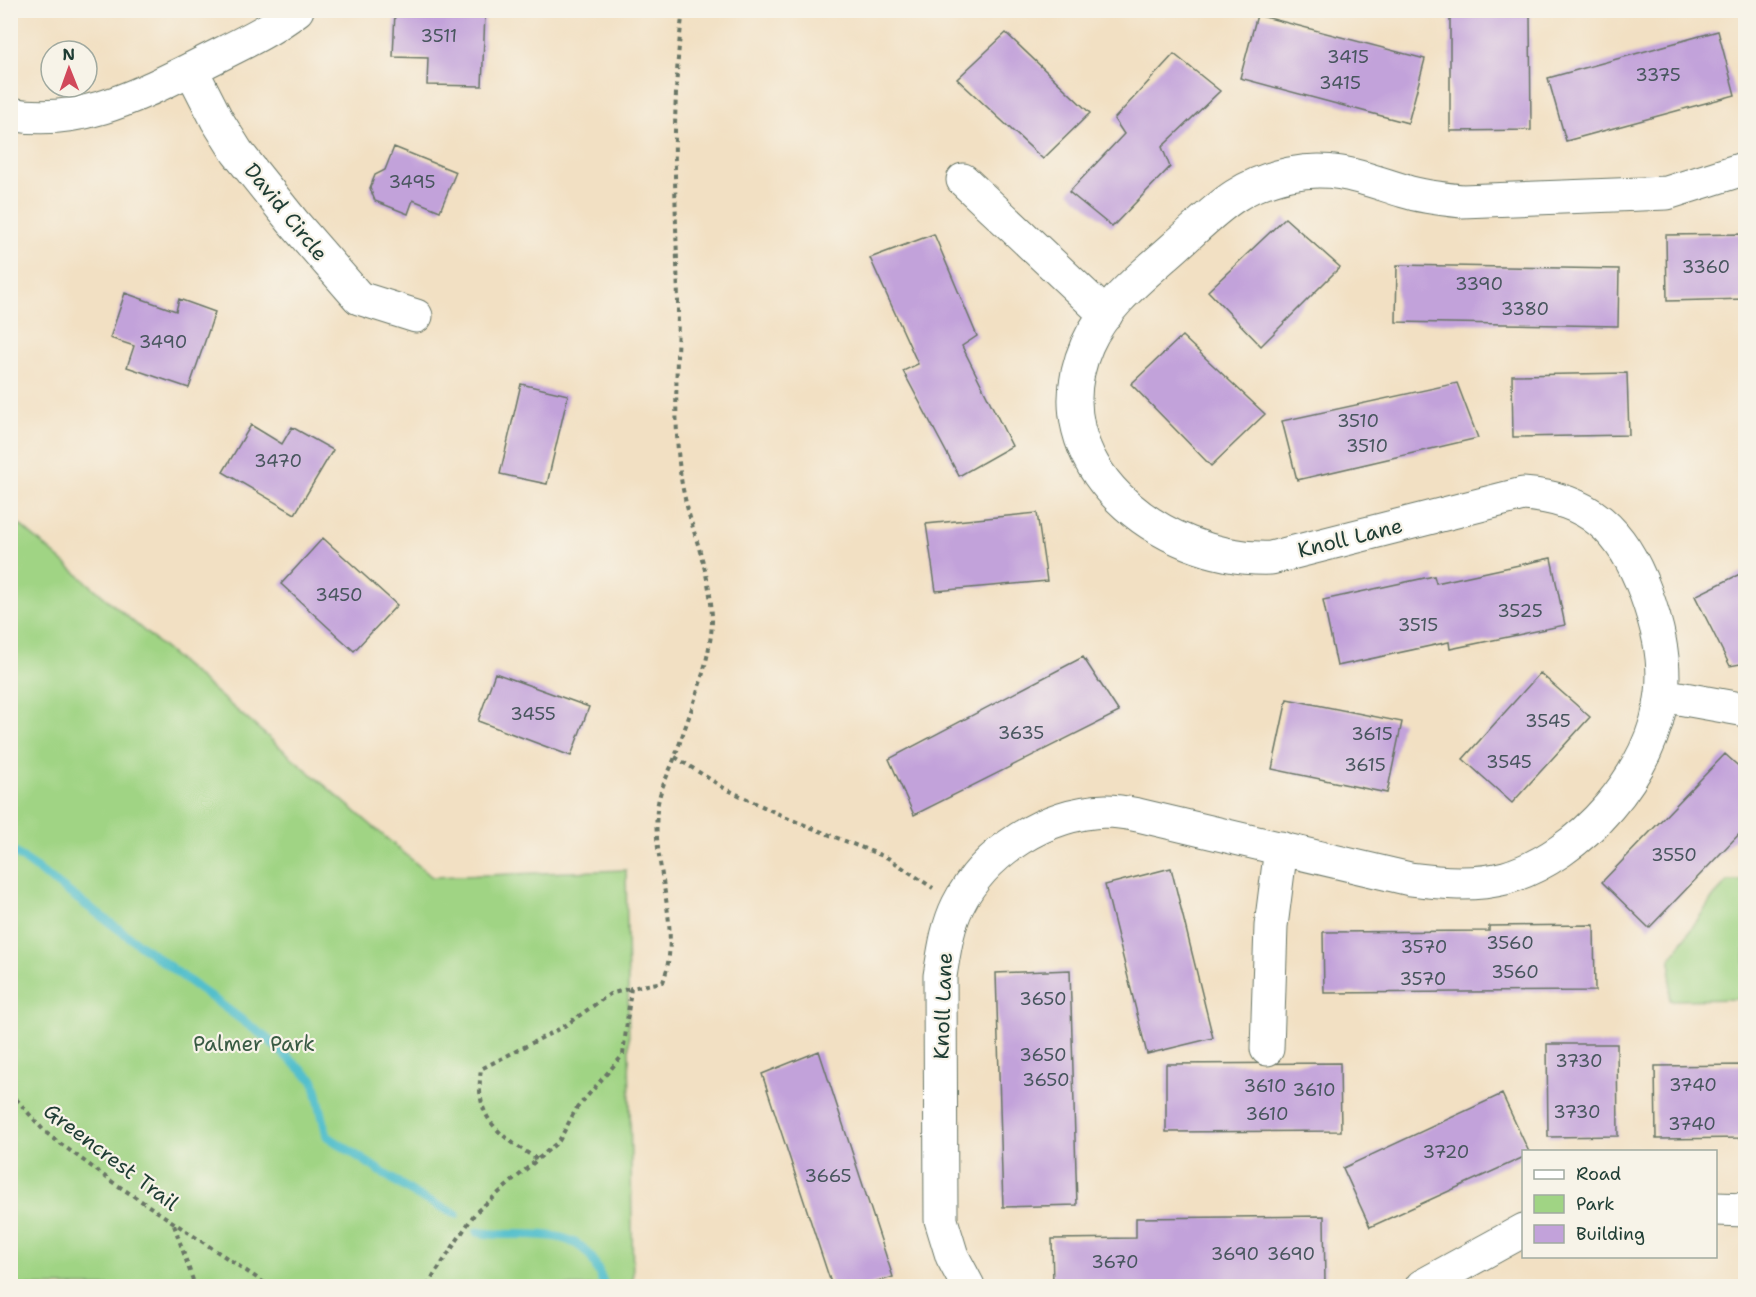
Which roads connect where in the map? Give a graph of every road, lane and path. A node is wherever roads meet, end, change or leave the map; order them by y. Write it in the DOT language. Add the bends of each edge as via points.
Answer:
graph roads {
  1 [pos="297,10"];
  2 [pos="683,10"];
  3 [pos="191,69"];
  4 [pos="10,114"];
  5 [pos="1746,168"];
  6 [pos="963,180"];
  7 [pos="1106,315"];
  8 [pos="416,316"];
  9 [pos="1662,695"];
  10 [pos="1746,710"];
  11 [pos="675,757"];
  12 [pos="1281,848"];
  13 [pos="958,905"];
  14 [pos="631,988"];
  15 [pos="1268,1048"];
  16 [pos="10,1092"];
  17 [pos="537,1159"];
  18 [pos="1717,1209"];
  19 [pos="1746,1210"];
  20 [pos="174,1223"];
  21 [pos="1522,1231"];
  22 [pos="195,1287"];
  23 [pos="269,1287"];
  24 [pos="427,1287"];
  25 [pos="968,1287"];
  26 [pos="1422,1287"];
  1 -- 3 [label="street" via="274,28"];
  2 -- 11 [label="path" via="675,96 676,412 686,512 707,575 712,624 706,659"];
  3 -- 4 [label="street" via="100,110 68,116"];
  3 -- 8 [label="street, David Circle" via="237,152 359,298"];
  5 -- 7 [label="street, Knoll Lane" via="1667,193 1462,201 1414,194 1352,173 1323,169 1292,173 1261,181 1234,194 1127,291"];
  6 -- 7 [label="street"];
  7 -- 9 [label="street, Knoll Lane" via="1087,345 1074,405 1078,432 1090,462 1130,510 1182,542 1243,559 1271,558 1523,494 1552,496 1577,504 1599,519 1635,563 1663,656"];
  9 -- 10 [label="street"];
  9 -- 12 [label="street, Knoll Lane" via="1638,765 1598,821 1568,845 1505,878 1445,884"];
  11 -- 13 [label="path" via="724,788 776,813 888,858"];
  11 -- 14 [label="path" via="662,784 657,811 669,965 663,982"];
  12 -- 13 [label="street, Knoll Lane" via="1138,814 1077,814 1020,837 977,877"];
  12 -- 15 [label="street" via="1270,926"];
  13 -- 25 [label="street, Knoll Lane" via="945,943 940,976 941,1220 952,1256"];
  14 -- 17 [label="path" via="623,1055 576,1109 559,1140"];
  14 -- 17 [label="path" via="610,994 563,1027 481,1069 483,1113 495,1129"];
  16 -- 20 [label="path, Greencrest Trail" via="45,1132"];
  17 -- 24 [label="path" via="475,1214"];
  18 -- 19 [label="street"];
  20 -- 22 [label="path, Greencrest Trail"];
  20 -- 23 [label="path"];
  21 -- 26 [label="street"];
}
